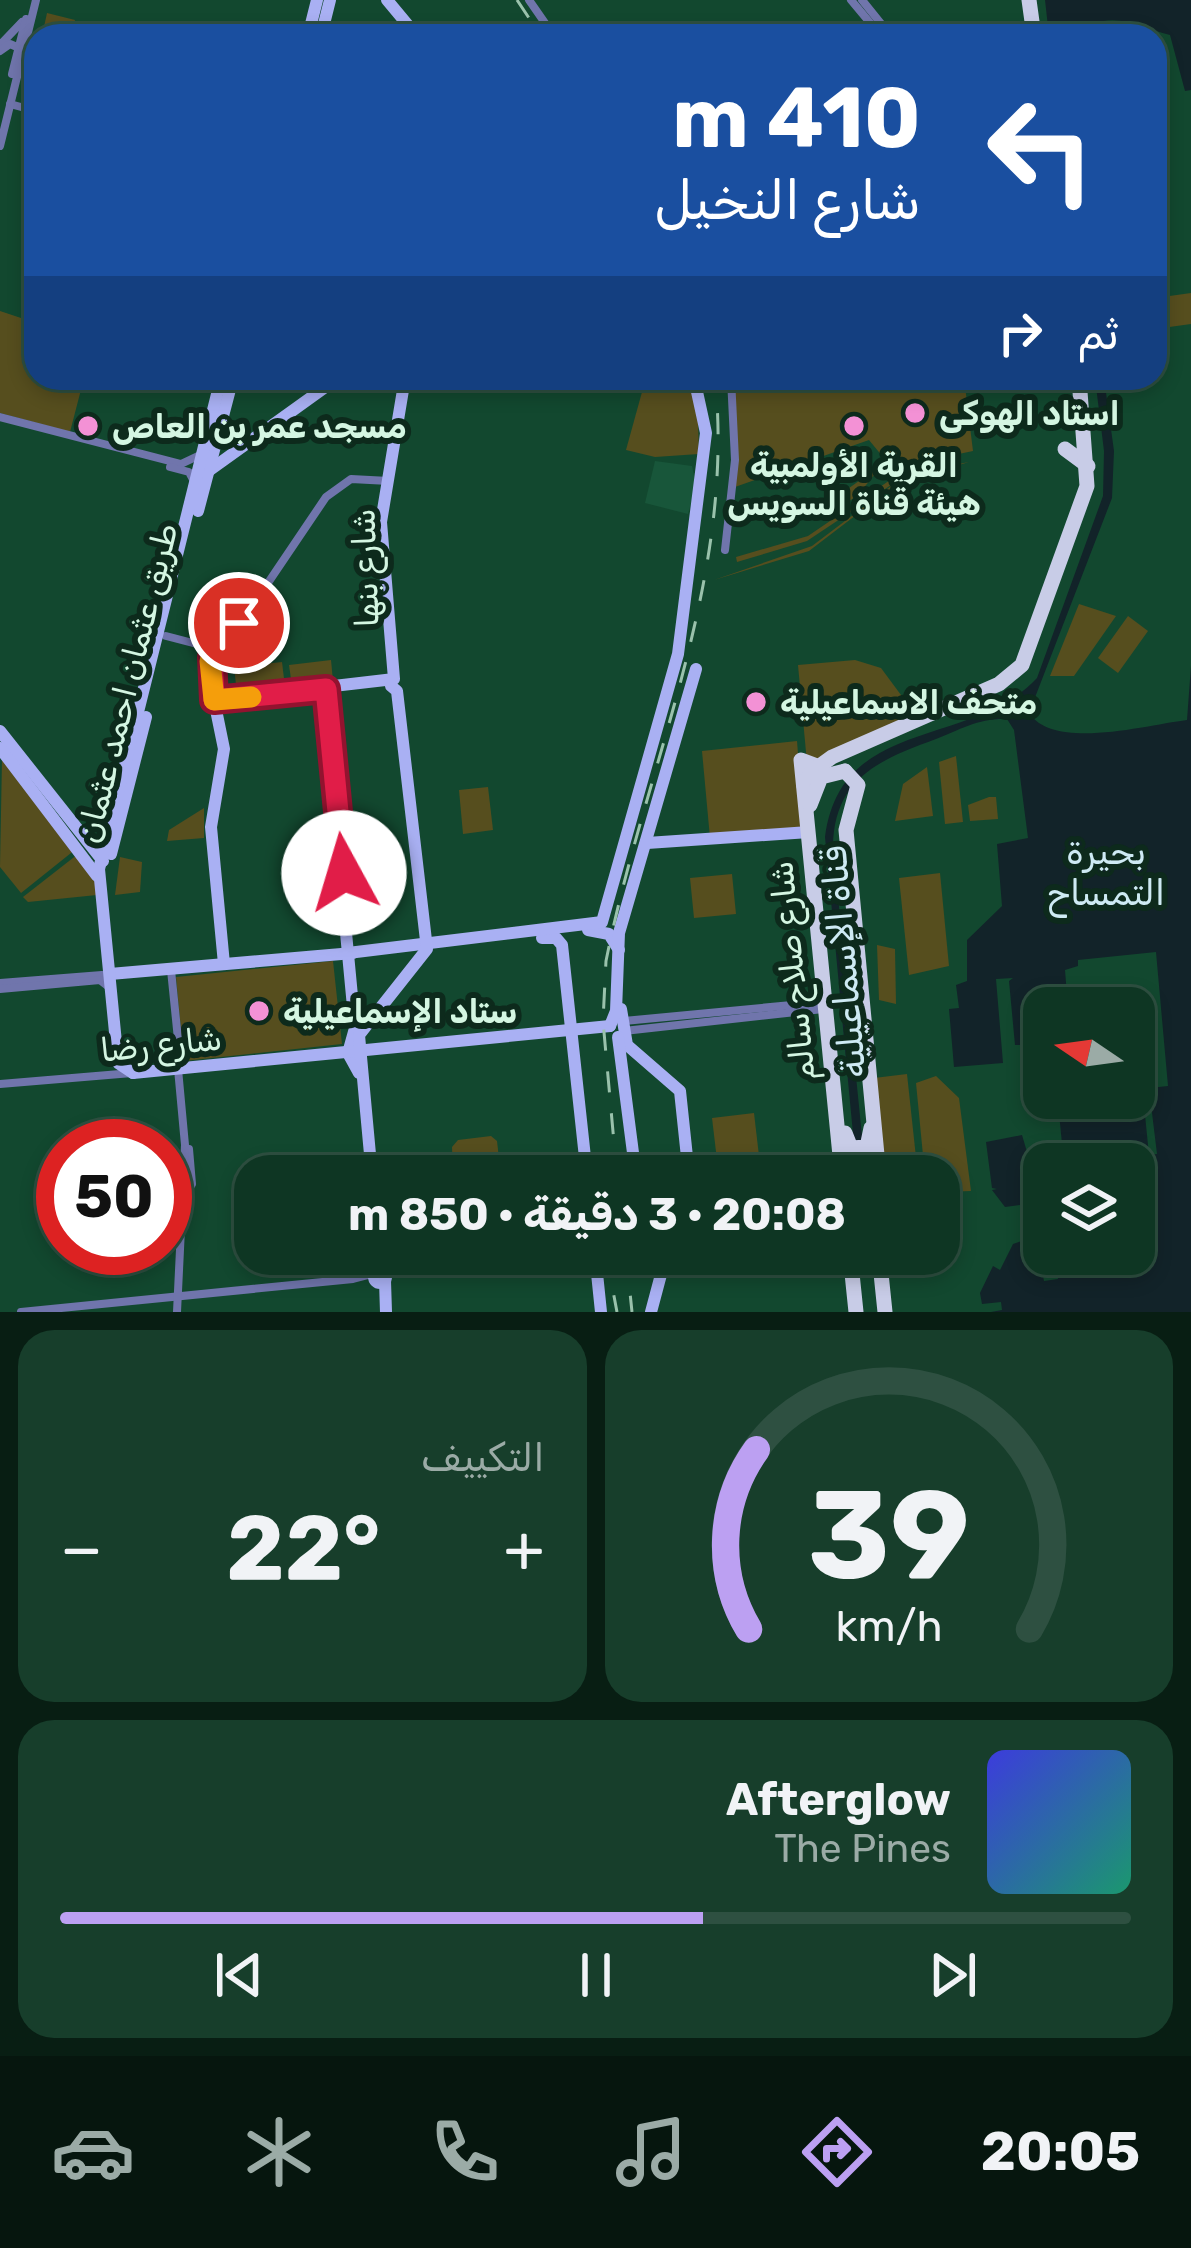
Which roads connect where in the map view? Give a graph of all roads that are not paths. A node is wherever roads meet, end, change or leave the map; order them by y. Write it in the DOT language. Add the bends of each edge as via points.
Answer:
graph roads {
  1 [pos="330,0"];
  2 [pos="384,0"];
  3 [pos="851,0"];
  4 [pos="32,3"];
  5 [pos="318,21"];
  6 [pos="404,24"];
  7 [pos="874,24"];
  8 [pos="24,29"];
  9 [pos="24,33"];
  10 [pos="18,48"];
  11 [pos="0,49"];
  12 [pos="14,70"];
  13 [pos="10,104"];
  14 [pos="24,108"];
  15 [pos="1,135"];
  16 [pos="219,390"];
  17 [pos="229,390"];
  18 [pos="316,390"];
  19 [pos="318,390"];
  20 [pos="405,390"];
  21 [pos="701,390"];
  22 [pos="731,390"];
  23 [pos="1084,390"];
  24 [pos="1085,390"];
  25 [pos="0,419"];
  26 [pos="71,439"];
  27 [pos="211,442"];
  28 [pos="1065,449"];
  29 [pos="1088,466"];
  30 [pos="202,478"];
  31 [pos="389,481"];
  32 [pos="725,550"];
  33 [pos="688,555"];
  34 [pos="1062,575"];
  35 [pos="175,586"];
  36 [pos="166,638"];
  37 [pos="214,651"];
  38 [pos="680,665"];
  39 [pos="1026,667"];
  40 [pos="396,684"];
  41 [pos="324,691"];
  42 [pos="215,702"];
  43 [pos="0,731"];
  44 [pos="0,748"];
  45 [pos="128,764"];
  46 [pos="850,775"];
  47 [pos="124,780"];
  48 [pos="49,801"];
  49 [pos="60,814"];
  50 [pos="808,824"];
  51 [pos="650,846"];
  52 [pos="101,859"];
  53 [pos="103,882"];
  54 [pos="606,928"];
  55 [pos="536,935"];
  56 [pos="422,950"];
  57 [pos="619,950"];
  58 [pos="351,951"];
  59 [pos="224,964"];
  60 [pos="171,970"];
  61 [pos="115,974"];
  62 [pos="0,986"];
  63 [pos="618,991"];
  64 [pos="822,1006"];
  65 [pos="353,1013"];
  66 [pos="364,1026"];
  67 [pos="623,1027"];
  68 [pos="574,1036"];
  69 [pos="354,1052"];
  70 [pos="124,1066"];
  71 [pos="179,1068"];
  72 [pos="833,1076"];
  73 [pos="627,1082"];
  74 [pos="2,1084"];
  75 [pos="872,1090"];
  76 [pos="860,1150"];
  77 [pos="368,1155"];
  78 [pos="583,1155"];
  79 [pos="634,1155"];
  80 [pos="687,1155"];
  81 [pos="843,1155"];
  82 [pos="857,1155"];
  83 [pos="863,1155"];
  84 [pos="875,1155"];
  85 [pos="402,1275"];
  86 [pos="592,1275"];
  87 [pos="663,1275"];
  88 [pos="852,1275"];
  89 [pos="881,1275"];
  90 [pos="382,1277"];
  91 [pos="178,1296"];
  92 [pos="651,1308"];
  93 [pos="21,1312"];
  94 [pos="177,1312"];
  95 [pos="384,1312"];
  96 [pos="598,1312"];
  97 [pos="856,1312"];
  98 [pos="885,1312"];
  1 -- 5 [label="main road"];
  2 -- 6 [label="main road"];
  3 -- 7 [label="street"];
  4 -- 11 [label="street"];
  8 -- 10 [label="street"];
  9 -- 12 [label="street"];
  10 -- 11 [label="street"];
  10 -- 12 [label="street"];
  12 -- 13 [label="street"];
  12 -- 15 [label="street"];
  13 -- 14 [label="street"];
  13 -- 15 [label="street"];
  16 -- 27 [label="main road, طريق عثمان احمد عثمان"];
  17 -- 27 [label="main road, طريق عثمان احمد عثمان"];
  18 -- 27 [label="main road" via="232,447"];
  19 -- 30 [label="main road"];
  20 -- 31 [label="main road, شارع بنها"];
  21 -- 33 [label="main road" via="710,420"];
  22 -- 32 [label="street" via="735,460"];
  23 -- 29 [label="highway"];
  24 -- 34 [label="highway" via="1096,482"];
  25 -- 26 [label="street"];
  26 -- 27 [label="street" via="182,464"];
  26 -- 30 [label="street"];
  27 -- 30 [label="main road, طريق عثمان احمد عثمان"];
  28 -- 29 [label="highway"];
  29 -- 34 [label="highway"];
  30 -- 35 [label="main road, طريق عثمان احمد عثمان"];
  30 -- 35 [label="main road, طريق عثمان احمد عثمان" via="189,557"];
  31 -- 37 [label="street" via="351,478 332,489"];
  31 -- 40 [label="main road, شارع بنها"];
  33 -- 38 [label="main road"];
  33 -- 54 [label="main road" via="678,658"];
  34 -- 39 [label="highway"];
  35 -- 36 [label="main road, طريق عثمان احمد عثمان"];
  35 -- 45 [label="main road, طريق عثمان احمد عثمان"];
  36 -- 37 [label="street"];
  36 -- 45 [label="main road, طريق عثمان احمد عثمان"];
  37 -- 42 [label="street"];
  38 -- 51 [label="main road" via="696,669"];
  38 -- 54 [label="main road"];
  39 -- 46 [label="highway" via="1000,692 848,753"];
  39 -- 50 [label="highway, شارع صلاح سالم" via="809,763"];
  40 -- 41 [label="main road"];
  40 -- 56 [label="main road, شارع بنها"];
  41 -- 42 [label="main road"];
  41 -- 58 [label="main road"];
  42 -- 59 [label="main road" via="224,749 211,821"];
  43 -- 48 [label="main road"];
  44 -- 48 [label="main road"];
  45 -- 47 [label="main road, طريق عثمان احمد عثمان"];
  46 -- 50 [label="highway" via="821,777"];
  46 -- 75 [label="highway" via="846,830"];
  47 -- 52 [label="main road, طريق عثمان احمد عثمان"];
  47 -- 53 [label="main road, طريق عثمان احمد عثمان"];
  48 -- 49 [label="main road"];
  49 -- 52 [label="main road"];
  49 -- 53 [label="main road"];
  50 -- 51 [label="main road"];
  50 -- 64 [label="highway, شارع صلاح سالم"];
  51 -- 54 [label="main road"];
  51 -- 63 [label="main road"];
  52 -- 53 [label="main road"];
  53 -- 61 [label="main road, طريق عثمان احمد عثمان"];
  54 -- 55 [label="main road"];
  54 -- 56 [label="main road"];
  54 -- 57 [label="main road"];
  54 -- 57 [label="main road"];
  55 -- 56 [label="main road"];
  55 -- 68 [label="main road" via="561,943"];
  56 -- 58 [label="main road"];
  56 -- 66 [label="main road"];
  57 -- 63 [label="main road"];
  58 -- 59 [label="main road"];
  58 -- 65 [label="main road"];
  59 -- 60 [label="main road"];
  60 -- 61 [label="main road"];
  60 -- 71 [label="street"];
  61 -- 62 [label="street"];
  61 -- 62 [label="street"];
  61 -- 70 [label="main road, طريق عثمان احمد عثمان"];
  63 -- 67 [label="main road"];
  64 -- 67 [label="street"];
  64 -- 72 [label="highway, شارع صلاح سالم"];
  65 -- 66 [label="main road"];
  65 -- 69 [label="main road"];
  66 -- 69 [label="main road"];
  67 -- 68 [label="main road, شارع رضا"];
  67 -- 73 [label="main road"];
  67 -- 73 [label="main road"];
  67 -- 80 [label="main road" via="680,1091"];
  68 -- 69 [label="main road, شارع رضا"];
  68 -- 78 [label="main road"];
  69 -- 71 [label="main road, شارع رضا"];
  69 -- 77 [label="main road"];
  70 -- 71 [label="main road, شارع رضا"];
  70 -- 74 [label="street, شارع رضا"];
  70 -- 74 [label="street, شارع رضا"];
  71 -- 91 [label="street" via="191,1185 181,1211"];
  72 -- 76 [label="highway" via="846,1143"];
  72 -- 81 [label="highway, شارع صلاح سالم"];
  73 -- 79 [label="main road"];
  75 -- 76 [label="highway"];
  75 -- 84 [label="highway"];
  76 -- 82 [label="highway"];
  76 -- 83 [label="highway"];
  85 -- 90 [label="street"];
  86 -- 96 [label="main road"];
  87 -- 92 [label="main road"];
  88 -- 97 [label="highway"];
  89 -- 98 [label="highway"];
  90 -- 91 [label="street"];
  90 -- 95 [label="main road"];
  91 -- 93 [label="street"];
  91 -- 94 [label="street"];
}
